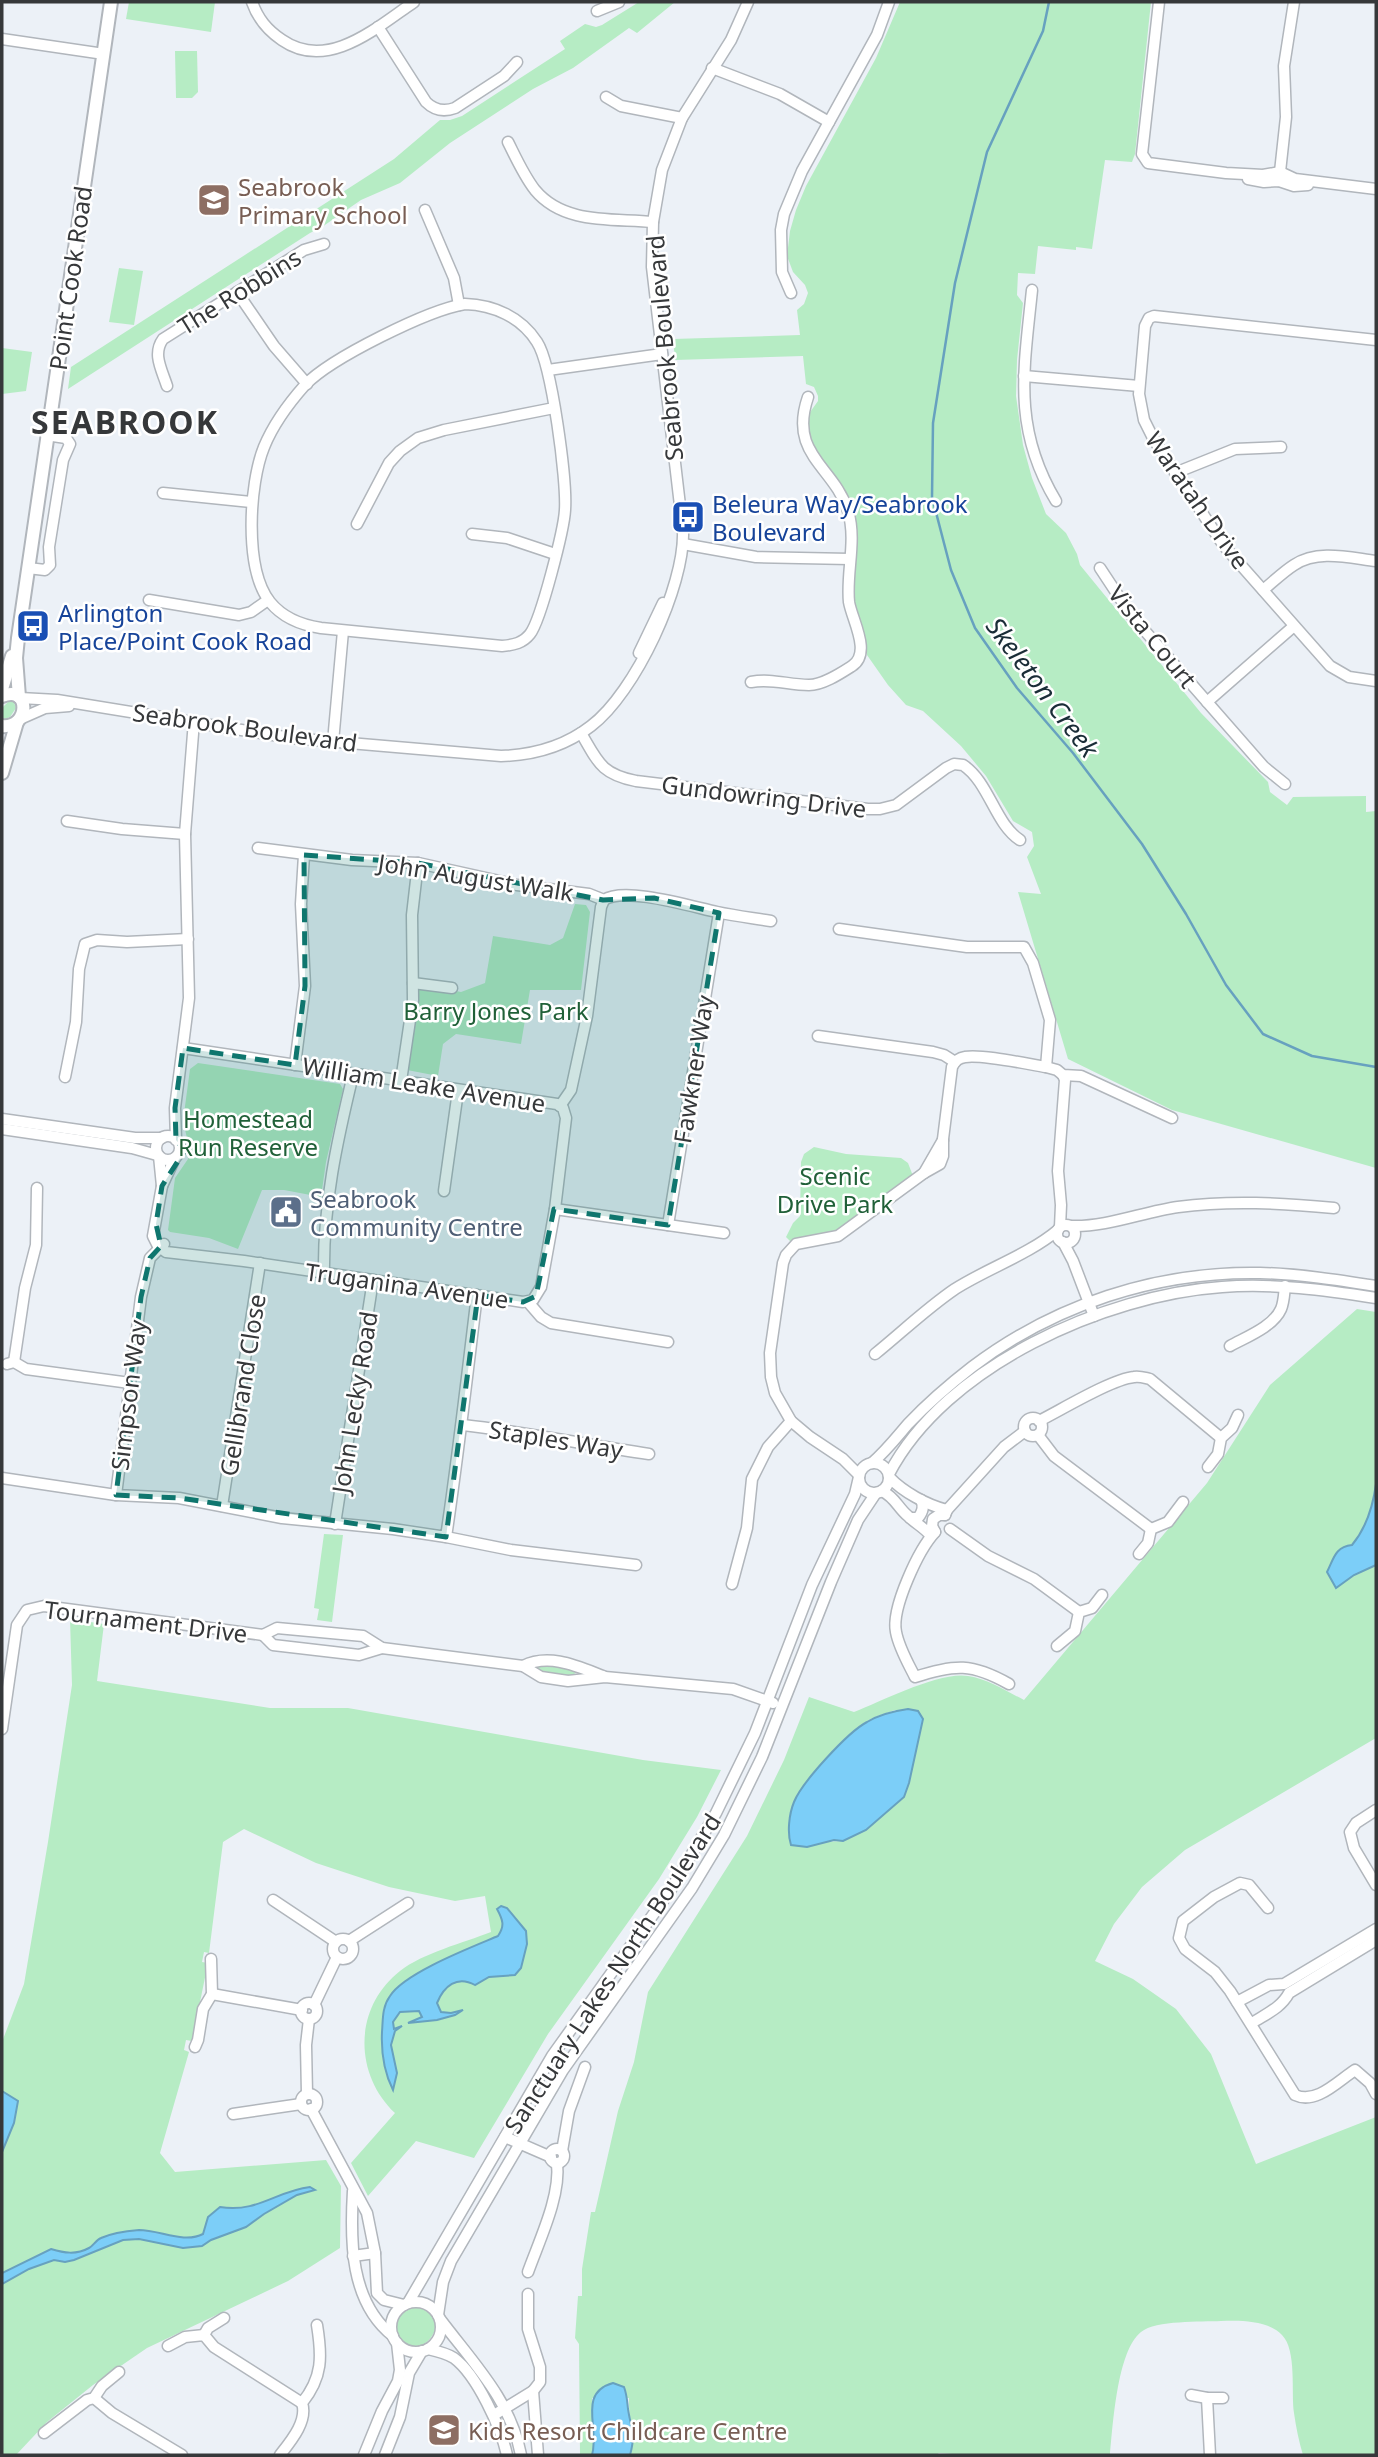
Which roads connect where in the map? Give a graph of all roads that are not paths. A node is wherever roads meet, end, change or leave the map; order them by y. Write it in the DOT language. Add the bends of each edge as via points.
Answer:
graph roads {
  1 [pos="111,2"];
  2 [pos="253,2"];
  3 [pos="415,2"];
  4 [pos="619,2"];
  5 [pos="748,2"];
  6 [pos="889,2"];
  7 [pos="1294,2"];
  8 [pos="1158,3"];
  9 [pos="401,6"];
  10 [pos="597,11"];
  11 [pos="378,27"];
  12 [pos="2,39"];
  13 [pos="104,54"];
  14 [pos="517,62"];
  15 [pos="712,68"];
  16 [pos="606,97"];
  17 [pos="682,118"];
  18 [pos="829,122"];
  19 [pos="508,142"];
  20 [pos="1279,177"];
  21 [pos="1376,189"];
  22 [pos="425,210"];
  23 [pos="653,222"];
  24 [pos="324,244"];
  25 [pos="1032,290"];
  26 [pos="237,292"];
  27 [pos="791,293"];
  28 [pos="458,305"];
  29 [pos="1376,340"];
  30 [pos="662,354"];
  31 [pos="548,370"];
  32 [pos="1024,376"];
  33 [pos="307,384"];
  34 [pos="167,386"];
  35 [pos="1139,386"];
  36 [pos="808,397"];
  37 [pos="554,408"];
  38 [pos="46,435"];
  39 [pos="1280,447"];
  40 [pos="1175,473"];
  41 [pos="163,493"];
  42 [pos="1056,500"];
  43 [pos="251,502"];
  44 [pos="357,524"];
  45 [pos="472,534"];
  46 [pos="683,544"];
  47 [pos="555,554"];
  48 [pos="850,559"];
  49 [pos="1376,561"];
  50 [pos="28,568"];
  51 [pos="1100,568"];
  52 [pos="1263,590"];
  53 [pos="149,600"];
  54 [pos="268,600"];
  55 [pos="1294,626"];
  56 [pos="343,631"];
  57 [pos="18,638"];
  58 [pos="1376,681"];
  59 [pos="751,682"];
  60 [pos="2,689"];
  61 [pos="2,696"];
  62 [pos="20,697"];
  63 [pos="1207,702"];
  64 [pos="83,705"];
  65 [pos="19,720"];
  66 [pos="197,721"];
  67 [pos="2,726"];
  68 [pos="581,733"];
  69 [pos="333,742"];
  70 [pos="2,773"];
  71 [pos="1285,784"];
  72 [pos="66,821"];
  73 [pos="185,834"];
  74 [pos="1020,840"];
  75 [pos="258,848"];
  76 [pos="304,855"];
  77 [pos="418,863"];
  78 [pos="604,900"];
  79 [pos="719,913"];
  80 [pos="771,921"];
  81 [pos="839,929"];
  82 [pos="188,939"];
  83 [pos="414,983"];
  84 [pos="452,988"];
  85 [pos="818,1036"];
  86 [pos="183,1048"];
  87 [pos="54,1062"];
  88 [pos="955,1062"];
  89 [pos="295,1065"];
  90 [pos="1046,1067"];
  91 [pos="353,1074"];
  92 [pos="1063,1075"];
  93 [pos="401,1081"];
  94 [pos="458,1091"];
  95 [pos="560,1106"];
  96 [pos="1172,1118"];
  97 [pos="2,1119"];
  98 [pos="2,1129"];
  99 [pos="168,1138"];
  100 [pos="158,1156"];
  101 [pos="175,1158"];
  102 [pos="162,1186"];
  103 [pos="37,1188"];
  104 [pos="444,1191"];
  105 [pos="1334,1208"];
  106 [pos="555,1209"];
  107 [pos="668,1225"];
  108 [pos="723,1233"];
  109 [pos="1066,1233"];
  110 [pos="162,1246"];
  111 [pos="260,1263"];
  112 [pos="324,1273"];
  113 [pos="373,1280"];
  114 [pos="1285,1286"];
  115 [pos="1376,1286"];
  116 [pos="477,1295"];
  117 [pos="1376,1298"];
  118 [pos="528,1302"];
  119 [pos="1088,1302"];
  120 [pos="1094,1316"];
  121 [pos="668,1342"];
  122 [pos="1230,1346"];
  123 [pos="875,1354"];
  124 [pos="130,1383"];
  125 [pos="1238,1415"];
  126 [pos="791,1421"];
  127 [pos="1039,1421"];
  128 [pos="463,1424"];
  129 [pos="1025,1431"];
  130 [pos="1038,1434"];
  131 [pos="1221,1438"];
  132 [pos="649,1454"];
  133 [pos="843,1459"];
  134 [pos="871,1464"];
  135 [pos="1208,1467"];
  136 [pos="889,1475"];
  137 [pos="859,1476"];
  138 [pos="2,1478"];
  139 [pos="879,1492"];
  140 [pos="116,1495"];
  141 [pos="921,1500"];
  142 [pos="1183,1502"];
  143 [pos="222,1506"];
  144 [pos="946,1512"];
  145 [pos="910,1518"];
  146 [pos="335,1524"];
  147 [pos="950,1529"];
  148 [pos="1151,1529"];
  149 [pos="933,1534"];
  150 [pos="446,1537"];
  151 [pos="1139,1554"];
  152 [pos="636,1564"];
  153 [pos="732,1584"];
  154 [pos="1102,1595"];
  155 [pos="1079,1612"];
  156 [pos="263,1635"];
  157 [pos="1058,1646"];
  158 [pos="382,1648"];
  159 [pos="523,1666"];
  160 [pos="579,1666"];
  161 [pos="605,1676"];
  162 [pos="578,1681"];
  163 [pos="1009,1684"];
  164 [pos="767,1701"];
  165 [pos="782,1707"];
  166 [pos="2,1729"];
  167 [pos="1376,1810"];
  168 [pos="1376,1885"];
  169 [pos="273,1900"];
  170 [pos="408,1903"];
  171 [pos="1268,1908"];
  172 [pos="1376,1929"];
  173 [pos="1376,1940"];
  174 [pos="349,1941"];
  175 [pos="336,1942"];
  176 [pos="337,1957"];
  177 [pos="211,1959"];
  178 [pos="212,1994"];
  179 [pos="1237,2001"];
  180 [pos="1263,2001"];
  181 [pos="314,2005"];
  182 [pos="302,2010"];
  183 [pos="309,2019"];
  184 [pos="1252,2023"];
  185 [pos="195,2047"];
  186 [pos="586,2067"];
  187 [pos="307,2094"];
  188 [pos="1376,2094"];
  189 [pos="301,2104"];
  190 [pos="311,2109"];
  191 [pos="233,2114"];
  192 [pos="505,2137"];
  193 [pos="520,2144"];
  194 [pos="556,2155"];
  195 [pos="354,2189"];
  196 [pos="375,2253"];
  197 [pos="353,2256"];
  198 [pos="528,2272"];
  199 [pos="528,2294"];
  200 [pos="406,2304"];
  201 [pos="439,2317"];
  202 [pos="224,2318"];
  203 [pos="317,2325"];
  204 [pos="204,2335"];
  205 [pos="395,2340"];
  206 [pos="168,2346"];
  207 [pos="425,2350"];
  208 [pos="119,2372"];
  209 [pos="533,2391"];
  210 [pos="1191,2395"];
  211 [pos="94,2398"];
  212 [pos="1207,2398"];
  213 [pos="1223,2398"];
  214 [pos="302,2403"];
  215 [pos="505,2407"];
  216 [pos="494,2415"];
  217 [pos="44,2433"];
  218 [pos="182,2455"];
  219 [pos="280,2455"];
  220 [pos="364,2455"];
  221 [pos="385,2455"];
  222 [pos="507,2455"];
  223 [pos="521,2455"];
  224 [pos="538,2455"];
  225 [pos="1210,2455"];
  1 -- 13 [label="main road, Point Cook Road"];
  2 -- 11 [label="street" via="266,27 297,49 331,50"];
  3 -- 9 [label="street"];
  4 -- 10 [label="street"];
  5 -- 15 [label="street, Seabrook Boulevard"];
  6 -- 18 [label="street" via="877,36"];
  7 -- 20 [label="street" via="1284,66 1286,117"];
  8 -- 20 [label="street" via="1142,154 1146,162"];
  9 -- 11 [label="street"];
  11 -- 14 [label="street" via="432,108 455,108"];
  12 -- 13 [label="street"];
  13 -- 38 [label="main road, Point Cook Road"];
  15 -- 17 [label="street, Seabrook Boulevard"];
  15 -- 18 [label="street" via="780,94"];
  16 -- 17 [label="street" via="621,107"];
  17 -- 23 [label="street, Seabrook Boulevard" via="662,170"];
  18 -- 27 [label="street" via="784,215 782,272"];
  19 -- 23 [label="street" via="535,190 562,210 587,218"];
  20 -- 21 [label="street"];
  22 -- 28 [label="street" via="454,278"];
  23 -- 30 [label="street, Seabrook Boulevard" via="652,267"];
  24 -- 26 [label="street, The Robbins" via="304,250"];
  25 -- 32 [label="street"];
  26 -- 33 [label="street"];
  26 -- 34 [label="street, The Robbins" via="160,342 157,357"];
  28 -- 31 [label="street" via="486,306 516,320 537,342"];
  28 -- 33 [label="street" via="356,351"];
  29 -- 35 [label="street, Waratah Drive" via="1154,316 1146,322"];
  30 -- 31 [label="street"];
  30 -- 46 [label="street, Seabrook Boulevard"];
  31 -- 37 [label="street"];
  32 -- 35 [label="street"];
  32 -- 42 [label="street" via="1028,433 1040,473"];
  33 -- 43 [label="street" via="264,447"];
  35 -- 40 [label="street, Waratah Drive" via="1144,420"];
  36 -- 48 [label="street" via="804,435 847,508"];
  37 -- 44 [label="street" via="418,438 389,463"];
  37 -- 47 [label="street" via="566,508"];
  38 -- 50 [label="main road, Point Cook Road"];
  38 -- 50 [label="street" via="66,438 70,444 63,460 50,565 45,570"];
  39 -- 40 [label="street" via="1235,449"];
  40 -- 52 [label="street, Waratah Drive" via="1224,546"];
  41 -- 43 [label="street"];
  43 -- 54 [label="street" via="259,577"];
  45 -- 47 [label="street" via="507,538"];
  46 -- 48 [label="street" via="756,557"];
  46 -- 68 [label="street, Seabrook Boulevard" via="681,565 656,631 608,710"];
  47 -- 56 [label="street" via="538,620 518,644"];
  48 -- 59 [label="street" via="849,601 861,656 852,666 816,684"];
  49 -- 52 [label="street" via="1328,556 1308,559 1294,564"];
  50 -- 57 [label="main road, Point Cook Road"];
  51 -- 63 [label="street, Vista Court" via="1131,615"];
  52 -- 55 [label="street, Waratah Drive"];
  53 -- 54 [label="street" via="239,615"];
  54 -- 56 [label="street" via="306,626"];
  55 -- 58 [label="street, Waratah Drive" via="1331,666 1349,677"];
  55 -- 63 [label="street, Vista Court"];
  56 -- 69 [label="street"];
  57 -- 60 [label="main road, Point Cook Road"];
  57 -- 62 [label="main road, Point Cook Road"];
  61 -- 62 [label="main road"];
  62 -- 64 [label="street, Seabrook Boulevard"];
  62 -- 65 [label="main road, Point Cook Road"];
  63 -- 71 [label="street, Vista Court"];
  64 -- 65 [label="street, Seabrook Boulevard" via="54,707"];
  64 -- 66 [label="street, Seabrook Boulevard"];
  65 -- 67 [label="main road"];
  65 -- 70 [label="main road"];
  66 -- 69 [label="street, Seabrook Boulevard"];
  66 -- 73 [label="street"];
  68 -- 69 [label="street, Seabrook Boulevard" via="546,750 501,757"];
  68 -- 74 [label="street, Gundowring Drive" via="598,761 614,776 868,809 896,805 957,764 968,769"];
  72 -- 73 [label="street"];
  73 -- 82 [label="street"];
  75 -- 76 [label="street, John August Walk"];
  76 -- 77 [label="street, John August Walk"];
  76 -- 89 [label="street" via="305,986"];
  77 -- 78 [label="street, John August Walk"];
  77 -- 83 [label="street" via="412,915"];
  78 -- 79 [label="street, John August Walk" via="610,896 646,897"];
  78 -- 95 [label="street" via="573,1083"];
  79 -- 80 [label="street, John August Walk"];
  79 -- 107 [label="street, Fawkner Way"];
  81 -- 90 [label="street" via="967,947 1024,947 1050,1020"];
  82 -- 86 [label="street" via="190,988"];
  82 -- 87 [label="street" via="85,944 66,1071"];
  83 -- 84 [label="street"];
  83 -- 93 [label="street"];
  85 -- 88 [label="street" via="933,1052"];
  86 -- 89 [label="street, William Leake Avenue"];
  86 -- 99 [label="street"];
  88 -- 90 [label="street" via="968,1057"];
  88 -- 126 [label="street" via="943,1139 924,1173 838,1236 802,1242 786,1255 770,1370 778,1401"];
  89 -- 91 [label="street, William Leake Avenue"];
  90 -- 92 [label="street"];
  91 -- 93 [label="street, William Leake Avenue"];
  91 -- 112 [label="street" via="328,1191"];
  92 -- 96 [label="street" via="1082,1076"];
  92 -- 109 [label="street" via="1058,1171"];
  93 -- 94 [label="street, William Leake Avenue"];
  94 -- 95 [label="street, William Leake Avenue"];
  94 -- 104 [label="street"];
  95 -- 106 [label="street, William Leake Avenue" via="566,1122"];
  97 -- 99 [label="street" via="135,1138"];
  98 -- 100 [label="street"];
  99 -- 100 [label="street" via="156,1145"];
  99 -- 101 [label="street" via="180,1149"];
  100 -- 101 [label="street"];
  100 -- 102 [label="street"];
  101 -- 102 [label="street"];
  102 -- 110 [label="street" via="156,1224"];
  103 -- 124 [label="street" via="37,1233 29,1254 10,1363"];
  105 -- 109 [label="street" via="1217,1203 1155,1211"];
  106 -- 107 [label="street"];
  106 -- 118 [label="street, Truganina Avenue" via="541,1287"];
  107 -- 108 [label="street"];
  109 -- 119 [label="street"];
  109 -- 123 [label="street" via="956,1289"];
  110 -- 111 [label="street, Truganina Avenue"];
  110 -- 124 [label="street, Simpson Way" via="147,1265"];
  111 -- 112 [label="street, Truganina Avenue"];
  111 -- 143 [label="street, Gellibrand Close"];
  112 -- 113 [label="street, Truganina Avenue"];
  113 -- 116 [label="street, Truganina Avenue"];
  113 -- 146 [label="street, John Lecky Road"];
  114 -- 117 [label="street"];
  114 -- 120 [label="street" via="1194,1290"];
  114 -- 122 [label="street" via="1277,1316"];
  115 -- 119 [label="street" via="1289,1275 1223,1274 1168,1280"];
  116 -- 118 [label="street, Truganina Avenue"];
  116 -- 128 [label="street"];
  118 -- 121 [label="street" via="551,1323"];
  119 -- 120 [label="street"];
  119 -- 134 [label="street" via="1029,1330 971,1368"];
  120 -- 136 [label="street" via="1034,1343 982,1375 923,1426"];
  124 -- 140 [label="street, Simpson Way"];
  125 -- 131 [label="street"];
  126 -- 133 [label="street"];
  126 -- 153 [label="street" via="768,1447 752,1479 747,1528"];
  127 -- 129 [label="street" via="1028,1420"];
  127 -- 130 [label="street" via="1042,1429"];
  127 -- 131 [label="street" via="1111,1385 1141,1377 1159,1386"];
  128 -- 132 [label="street, Staples Way"];
  128 -- 150 [label="street"];
  129 -- 130 [label="street"];
  129 -- 144 [label="street" via="1004,1447"];
  130 -- 148 [label="street" via="1054,1456"];
  131 -- 135 [label="street" via="1218,1454"];
  133 -- 134 [label="street"];
  133 -- 137 [label="street"];
  134 -- 136 [label="street" via="881,1465"];
  134 -- 137 [label="street"];
  136 -- 139 [label="street" via="888,1485"];
  136 -- 141 [label="street"];
  137 -- 139 [label="street" via="864,1489"];
  137 -- 164 [label="street, Sanctuary Lakes North Boulevard"];
  138 -- 140 [label="street"];
  139 -- 145 [label="street" via="894,1498"];
  139 -- 165 [label="street, Sanctuary Lakes North Boulevard" via="859,1520 831,1582"];
  140 -- 143 [label="street, Simpson Way"];
  141 -- 144 [label="street"];
  141 -- 145 [label="street" via="921,1514"];
  142 -- 148 [label="street" via="1168,1522"];
  143 -- 146 [label="street, Simpson Way"];
  144 -- 147 [label="street"];
  144 -- 149 [label="street" via="933,1519"];
  145 -- 149 [label="street"];
  146 -- 150 [label="street, Simpson Way"];
  147 -- 149 [label="street"];
  147 -- 155 [label="street"];
  148 -- 151 [label="street"];
  149 -- 163 [label="street" via="895,1619 900,1647 915,1677 961,1666 987,1672"];
  150 -- 152 [label="street, Simpson Way" via="511,1550"];
  154 -- 155 [label="street" via="1093,1608"];
  155 -- 157 [label="street" via="1075,1631"];
  156 -- 158 [label="street, Tournament Drive" via="277,1628 363,1636"];
  156 -- 158 [label="street, Tournament Drive" via="273,1645 359,1655"];
  156 -- 166 [label="street, Tournament Drive" via="36,1607 27,1610 17,1625"];
  158 -- 159 [label="street, Tournament Drive"];
  159 -- 160 [label="street, Tournament Drive" via="538,1660"];
  159 -- 162 [label="street, Tournament Drive" via="541,1678"];
  160 -- 161 [label="street, Tournament Drive"];
  160 -- 162 [label="street"];
  161 -- 162 [label="street, Tournament Drive"];
  161 -- 164 [label="street, Tournament Drive" via="733,1689"];
  164 -- 165 [label="street, Tournament Drive"];
  164 -- 192 [label="street, Sanctuary Lakes North Boulevard" via="699,1844 563,2040"];
  165 -- 193 [label="street, Sanctuary Lakes North Boulevard" via="750,1783 709,1859 579,2045"];
  167 -- 168 [label="street" via="1350,1832"];
  169 -- 175 [label="street"];
  170 -- 174 [label="street"];
  171 -- 179 [label="street" via="1249,1885 1240,1883 1214,1897 1180,1928 1185,1949 1214,1972"];
  172 -- 180 [label="street" via="1284,1984 1269,1984"];
  173 -- 180 [label="street" via="1289,1993 1280,2006"];
  174 -- 175 [label="street"];
  174 -- 176 [label="street" via="352,1954"];
  175 -- 176 [label="street"];
  176 -- 181 [label="street"];
  177 -- 178 [label="street"];
  178 -- 182 [label="street"];
  178 -- 185 [label="street" via="203,2009"];
  179 -- 180 [label="street"];
  179 -- 184 [label="street"];
  180 -- 184 [label="street"];
  181 -- 182 [label="street"];
  181 -- 183 [label="street" via="317,2012"];
  182 -- 183 [label="street"];
  183 -- 187 [label="street"];
  184 -- 188 [label="street" via="1295,2095 1314,2098 1355,2070"];
  186 -- 194 [label="street"];
  187 -- 189 [label="street"];
  187 -- 190 [label="street" via="317,2100"];
  189 -- 190 [label="street"];
  189 -- 191 [label="street"];
  190 -- 195 [label="street"];
  192 -- 193 [label="street"];
  192 -- 200 [label="street, Sanctuary Lakes North Boulevard"];
  193 -- 194 [label="street"];
  193 -- 201 [label="street, Sanctuary Lakes North Boulevard" via="451,2261"];
  194 -- 198 [label="street" via="558,2173 551,2205"];
  195 -- 196 [label="street" via="367,2213"];
  195 -- 197 [label="street"];
  196 -- 197 [label="street"];
  196 -- 200 [label="street" via="377,2293 384,2300"];
  197 -- 205 [label="street" via="366,2304"];
  199 -- 209 [label="street" via="528,2329 541,2374"];
  200 -- 201 [label="street" via="429,2305"];
  200 -- 205 [label="street" via="394,2315 391,2329"];
  201 -- 207 [label="street" via="439,2336"];
  201 -- 215 [label="street"];
  202 -- 204 [label="street"];
  203 -- 214 [label="street" via="319,2369"];
  204 -- 206 [label="street" via="185,2336"];
  204 -- 214 [label="street" via="214,2347"];
  205 -- 207 [label="street" via="408,2351"];
  205 -- 220 [label="street" via="398,2381"];
  207 -- 216 [label="street" via="457,2360"];
  207 -- 221 [label="street" via="409,2374 400,2417"];
  208 -- 211 [label="street"];
  209 -- 215 [label="street"];
  209 -- 224 [label="street"];
  210 -- 212 [label="street"];
  211 -- 217 [label="street"];
  211 -- 218 [label="street"];
  212 -- 213 [label="street"];
  212 -- 225 [label="street"];
  214 -- 219 [label="street" via="305,2414"];
  215 -- 216 [label="street"];
  215 -- 223 [label="street"];
  216 -- 222 [label="street"];
}
